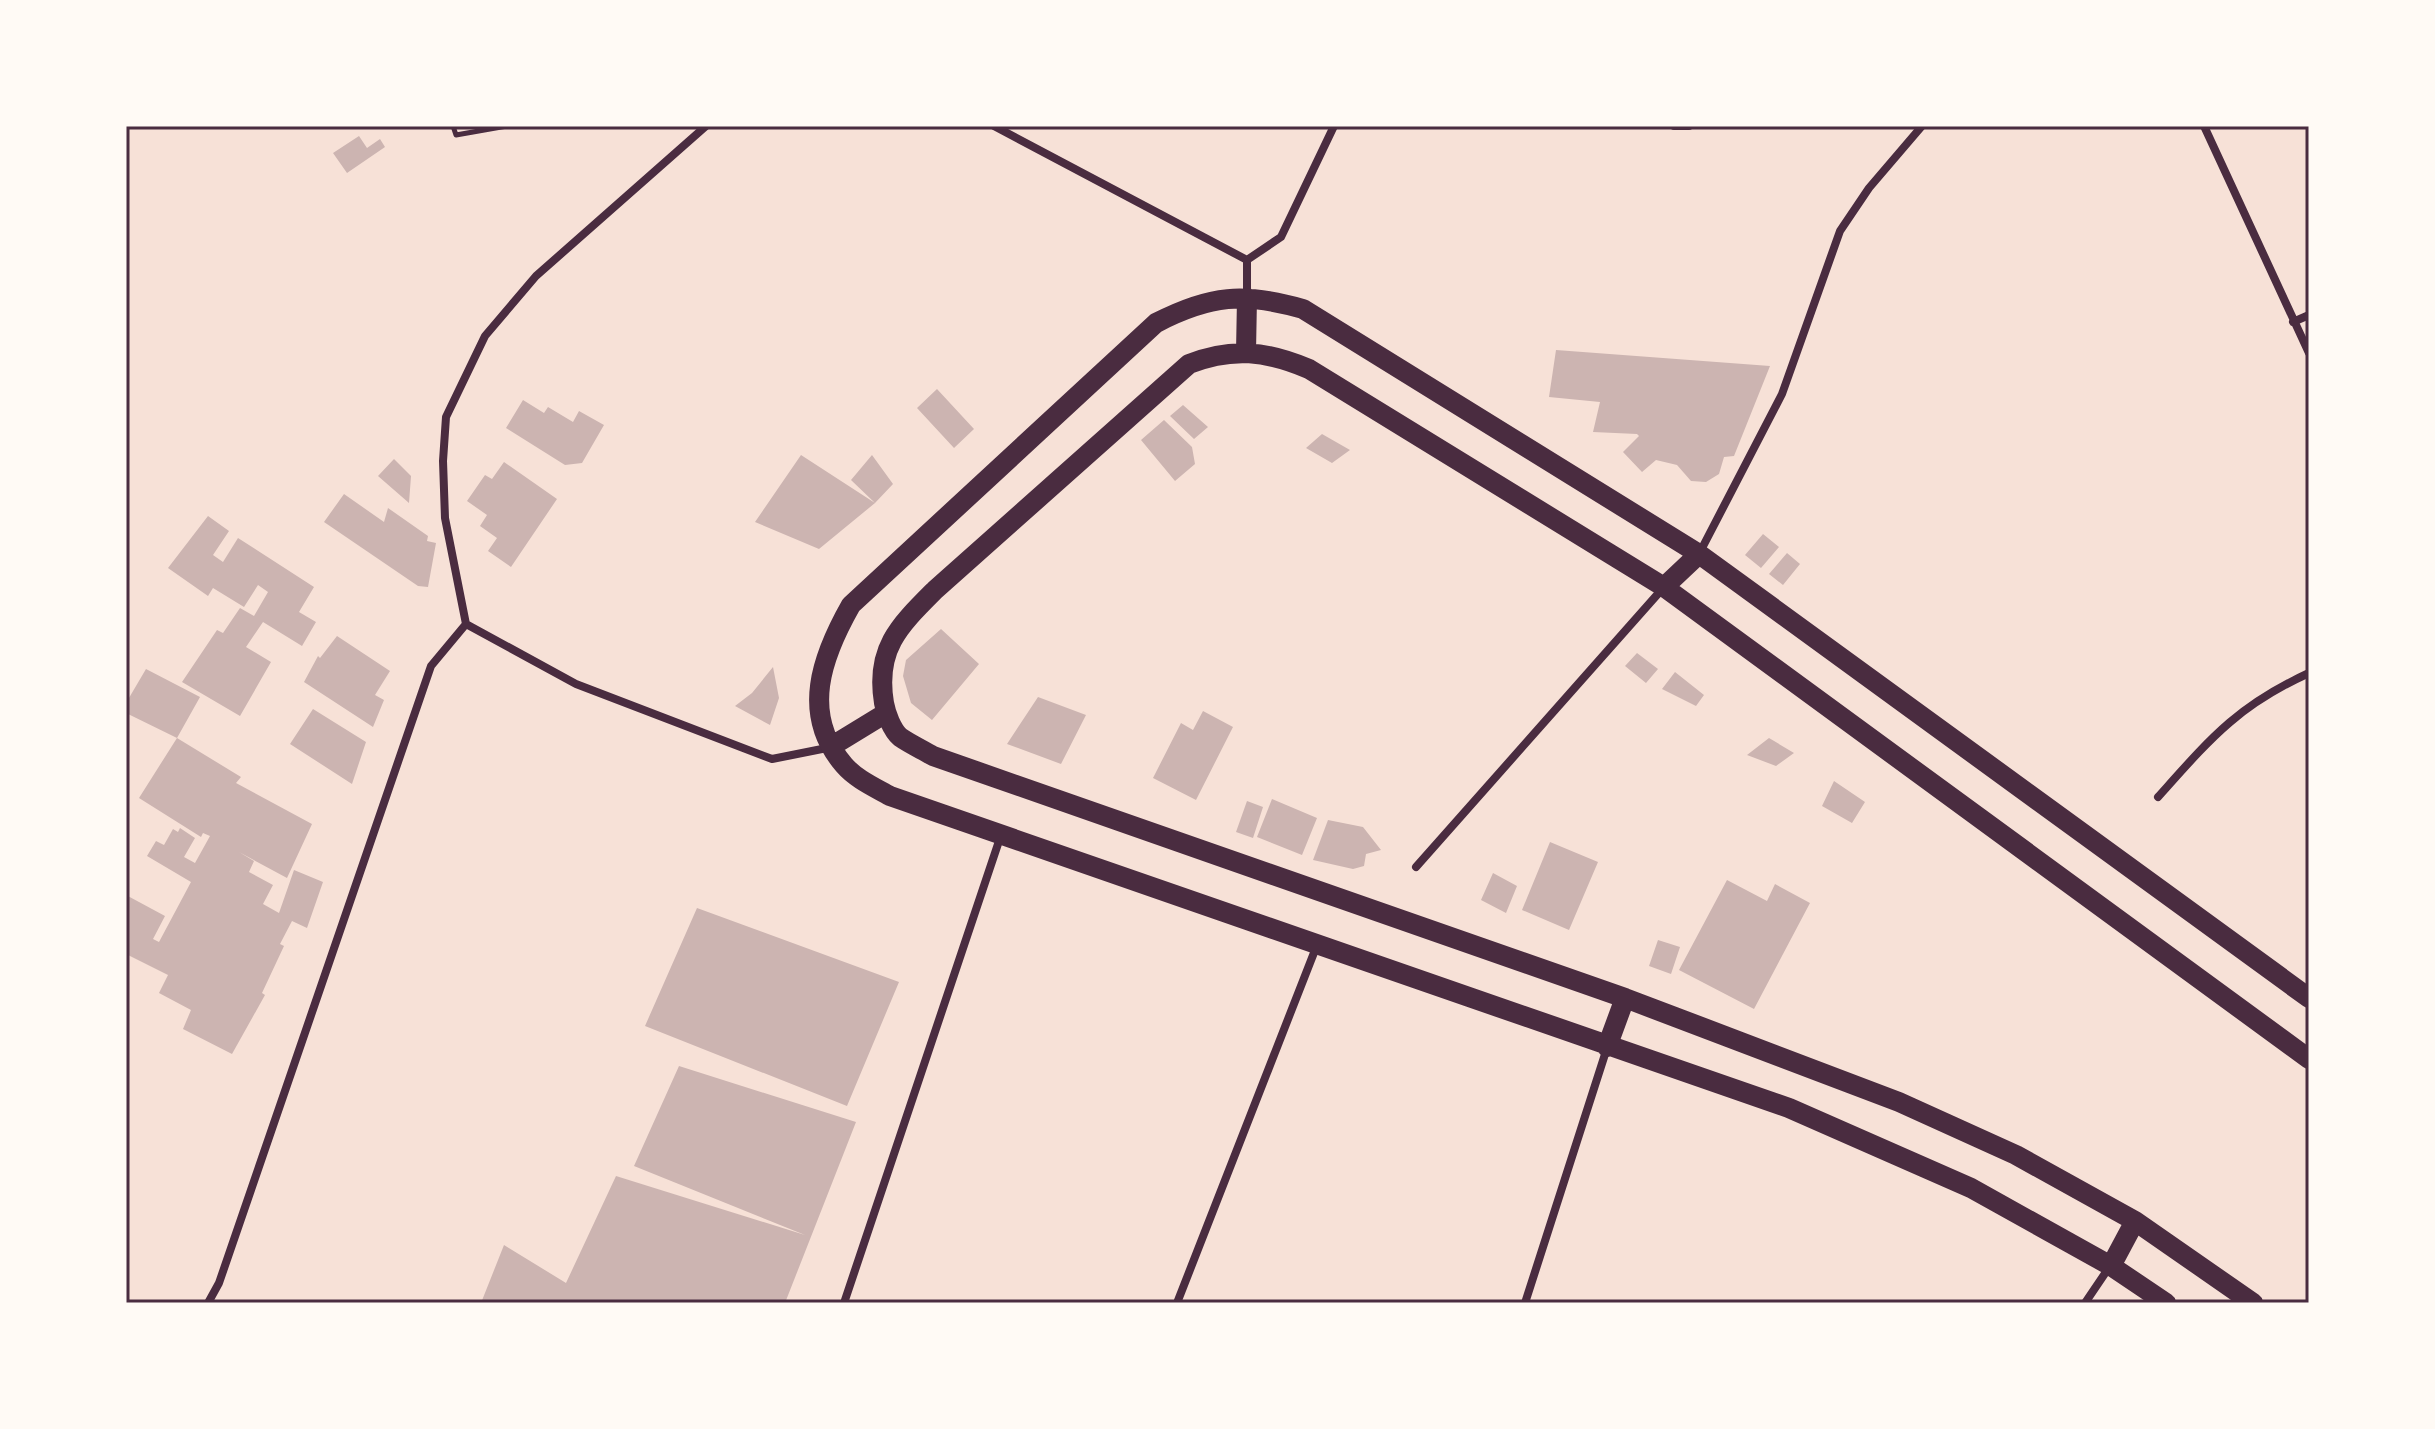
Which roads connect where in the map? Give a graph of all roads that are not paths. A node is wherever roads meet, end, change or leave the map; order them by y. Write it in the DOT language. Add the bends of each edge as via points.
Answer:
graph roads {
  1 [pos="706,126"];
  2 [pos="994,126"];
  3 [pos="1334,126"];
  4 [pos="1674,126"];
  5 [pos="1689,126"];
  6 [pos="1922,126"];
  7 [pos="2204,126"];
  8 [pos="1247,260"];
  9 [pos="1247,298"];
  10 [pos="2309,315"];
  11 [pos="2293,322"];
  12 [pos="1246,352"];
  13 [pos="2309,353"];
  14 [pos="1699,554"];
  15 [pos="1664,587"];
  16 [pos="466,624"];
  17 [pos="2309,673"];
  18 [pos="886,713"];
  19 [pos="832,746"];
  20 [pos="2158,797"];
  21 [pos="1002,834"];
  22 [pos="1416,867"];
  23 [pos="1318,944"];
  24 [pos="1625,998"];
  25 [pos="2309,998"];
  26 [pos="1607,1047"];
  27 [pos="2309,1059"];
  28 [pos="2135,1221"];
  29 [pos="2111,1266"];
  30 [pos="208,1303"];
  31 [pos="844,1303"];
  32 [pos="1177,1303"];
  33 [pos="1525,1303"];
  34 [pos="2085,1303"];
  35 [pos="2166,1303"];
  36 [pos="2253,1303"];
  1 -- 16 [label="street" via="536,276 485,336 446,417 443,461 445,518"];
  2 -- 8 [label="street"];
  3 -- 8 [label="street" via="1281,237"];
  4 -- 5 [label="street"];
  6 -- 14 [label="street" via="1840,231 1782,394"];
  7 -- 11 [label="street"];
  8 -- 9 [label="street"];
  9 -- 12 [label="main road"];
  9 -- 14 [label="main road" via="1303,309"];
  9 -- 19 [label="main road" via="1189,306 1156,323 851,605 827,646 820,674 820,711"];
  10 -- 11 [label="street"];
  11 -- 13 [label="street"];
  12 -- 15 [label="main road" via="1280,357 1309,369"];
  12 -- 18 [label="main road" via="1217,353 1189,364 899,626 883,659"];
  14 -- 15 [label="main road"];
  14 -- 25 [label="main road"];
  15 -- 22 [label="street"];
  15 -- 27 [label="main road"];
  16 -- 19 [label="street" via="576,684 772,759"];
  16 -- 30 [label="street" via="431,666"];
  17 -- 20 [label="street" via="2268,692 2221,727"];
  18 -- 19 [label="main road"];
  18 -- 24 [label="main road" via="898,736 933,756"];
  19 -- 21 [label="main road" via="856,776 890,796"];
  21 -- 23 [label="main road"];
  21 -- 31 [label="street"];
  23 -- 26 [label="main road"];
  23 -- 32 [label="street"];
  24 -- 26 [label="main road"];
  24 -- 28 [label="main road" via="1899,1102 2016,1155"];
  26 -- 29 [label="main road" via="1789,1108 1971,1188"];
  26 -- 33 [label="street"];
  28 -- 29 [label="main road"];
  28 -- 36 [label="main road"];
  29 -- 34 [label="street"];
  29 -- 35 [label="main road"];
}
